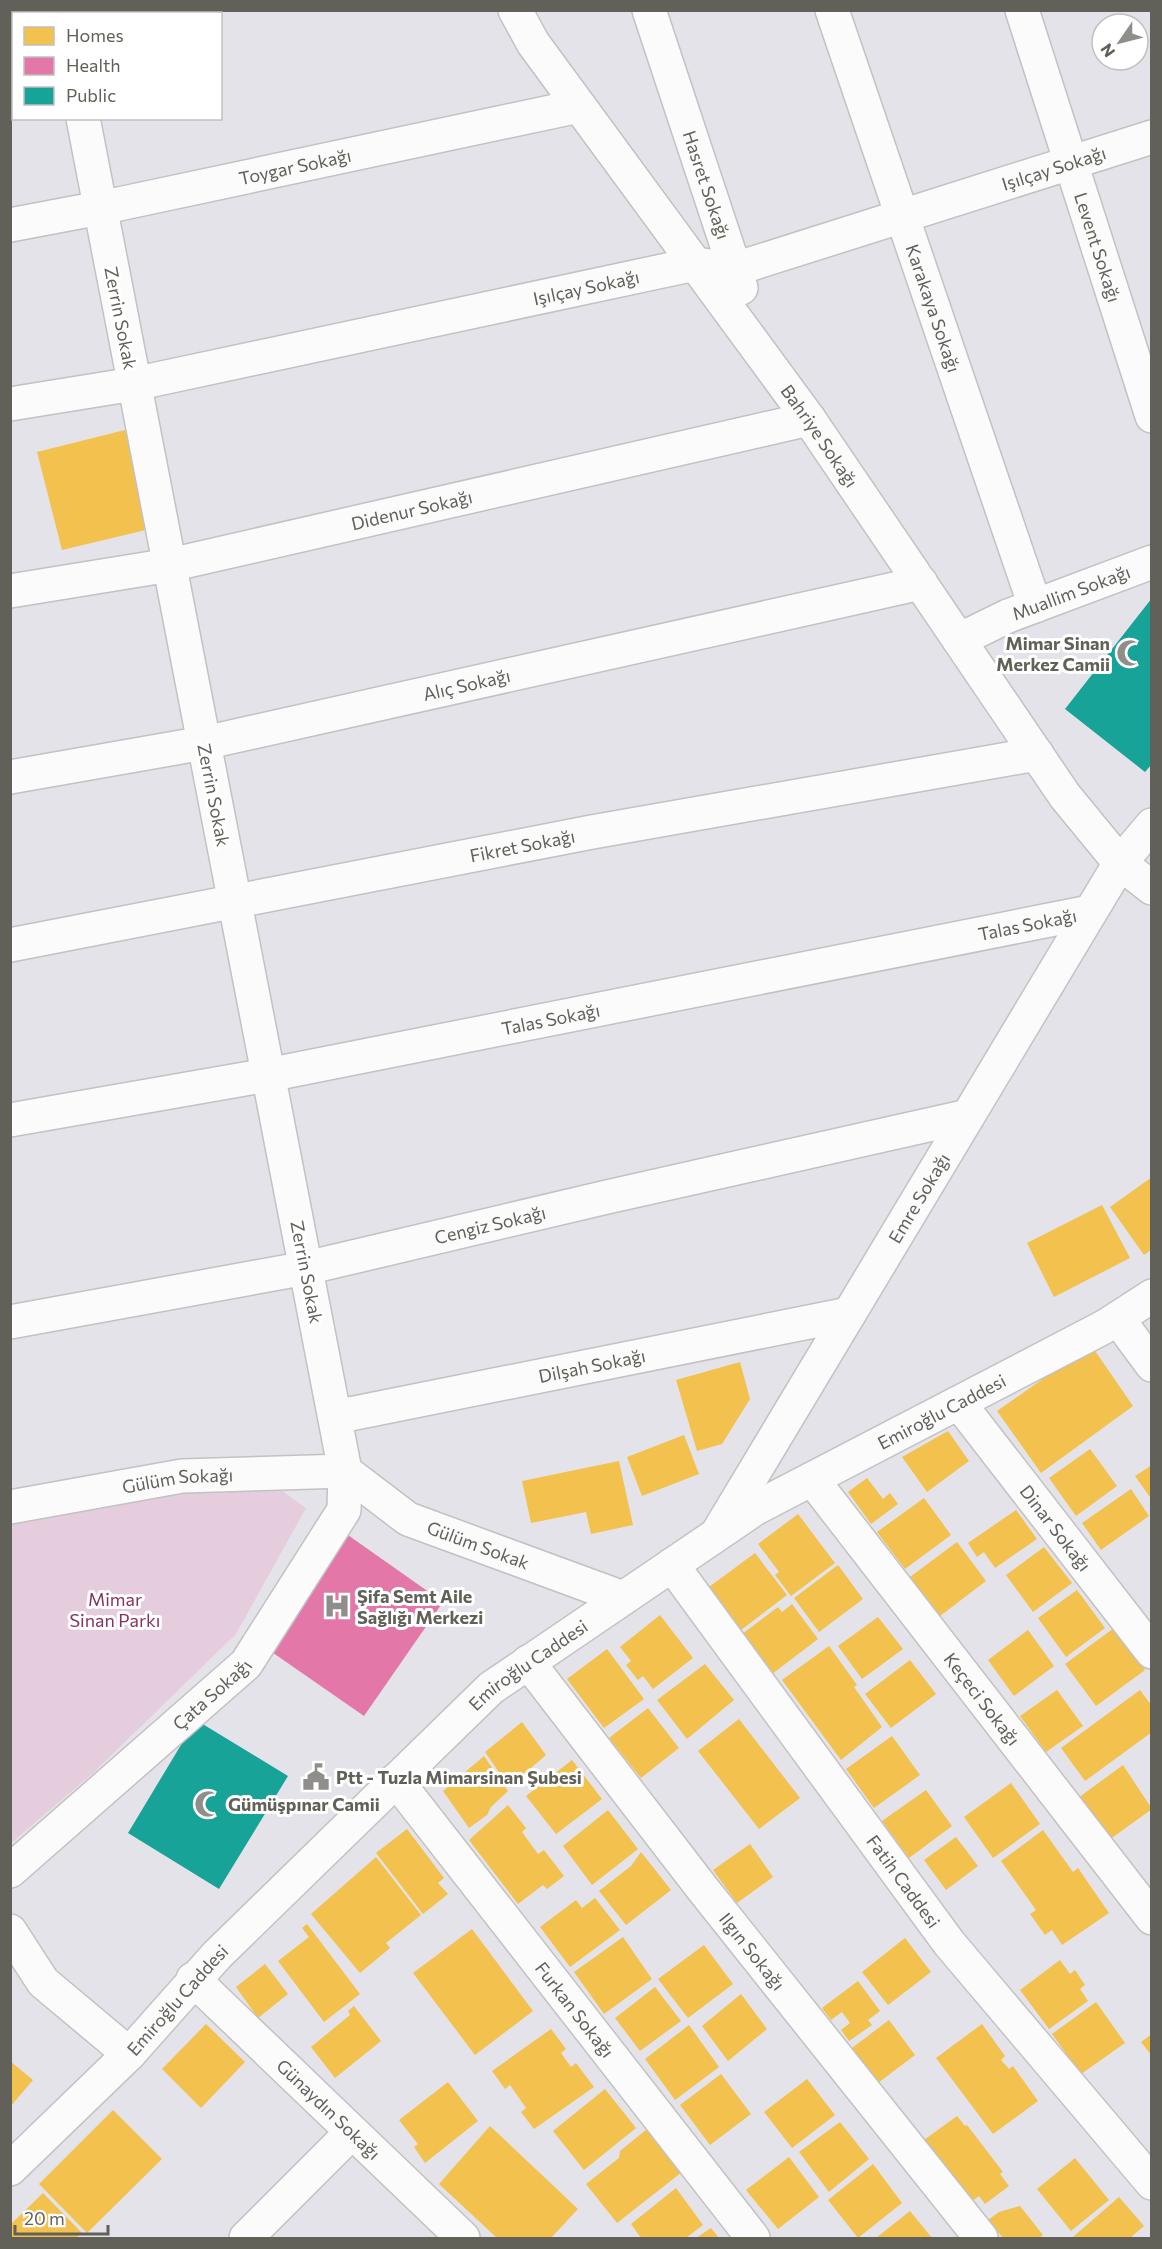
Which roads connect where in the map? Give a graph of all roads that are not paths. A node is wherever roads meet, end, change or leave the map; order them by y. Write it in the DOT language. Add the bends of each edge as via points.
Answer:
graph roads {
  1 [pos="515,10"];
  2 [pos="649,10"];
  3 [pos="832,10"];
  4 [pos="1022,10"];
  5 [pos="579,106"];
  6 [pos="82,120"];
  7 [pos="1152,137"];
  8 [pos="1072,162"];
  9 [pos="100,208"];
  10 [pos="900,217"];
  11 [pos="10,225"];
  12 [pos="695,264"];
  13 [pos="735,269"];
  14 [pos="765,359"];
  15 [pos="134,384"];
  16 [pos="10,404"];
  17 [pos="1152,416"];
  18 [pos="809,419"];
  19 [pos="1152,562"];
  20 [pos="170,566"];
  21 [pos="921,583"];
  22 [pos="10,591"];
  23 [pos="1035,606"];
  24 [pos="959,640"];
  25 [pos="204,743"];
  26 [pos="1037,754"];
  27 [pos="10,777"];
  28 [pos="1152,825"];
  29 [pos="1120,862"];
  30 [pos="1152,888"];
  31 [pos="235,902"];
  32 [pos="1090,912"];
  33 [pos="10,945"];
  34 [pos="268,1075"];
  35 [pos="968,1116"];
  36 [pos="10,1120"];
  37 [pos="306,1268"];
  38 [pos="1152,1296"];
  39 [pos="849,1314"];
  40 [pos="1118,1319"];
  41 [pos="10,1322"];
  42 [pos="1152,1365"];
  43 [pos="959,1403"];
  44 [pos="335,1418"];
  45 [pos="345,1471"];
  46 [pos="812,1479"];
  47 [pos="10,1507"];
  48 [pos="717,1534"];
  49 [pos="672,1565"];
  50 [pos="623,1598"];
  51 [pos="1152,1652"];
  52 [pos="528,1662"];
  53 [pos="396,1780"];
  54 [pos="10,1871"];
  55 [pos="1152,1918"];
  56 [pos="10,1931"];
  57 [pos="194,1979"];
  58 [pos="129,2054"];
  59 [pos="352,2132"];
  60 [pos="10,2169"];
  61 [pos="1152,2183"];
  62 [pos="246,2238"];
  63 [pos="463,2238"];
  64 [pos="753,2238"];
  65 [pos="981,2238"];
  1 -- 5 [label="street, Bahriye Sokağı" via="533,43"];
  2 -- 13 [label="street, Hasret Sokağı"];
  3 -- 10 [label="street, Karakaya Sokağı"];
  4 -- 8 [label="street, Levent Sokağı"];
  5 -- 9 [label="street, Toygar Sokağı"];
  5 -- 12 [label="street, Bahriye Sokağı"];
  6 -- 9 [label="street, Zerrin Sokak"];
  7 -- 8 [label="street, Işılçay Sokağı"];
  8 -- 10 [label="street, Işılçay Sokağı"];
  8 -- 17 [label="street, Levent Sokağı"];
  9 -- 11 [label="street, Toygar Sokağı"];
  9 -- 15 [label="street, Zerrin Sokak"];
  10 -- 13 [label="street, Işılçay Sokağı"];
  10 -- 23 [label="street, Karakaya Sokağı"];
  12 -- 13 [label="street, Işılçay Sokağı"];
  12 -- 14 [label="street, Bahriye Sokağı"];
  12 -- 15 [label="street, Işılçay Sokağı"];
  13 -- 14 [label="street, Hasret Sokağı"];
  14 -- 18 [label="street, Bahriye Sokağı"];
  15 -- 16 [label="street, Işılçay Sokağı"];
  15 -- 20 [label="street, Zerrin Sokak"];
  18 -- 20 [label="street, Didenur Sokağı"];
  18 -- 21 [label="street, Bahriye Sokağı"];
  19 -- 23 [label="street, Muallim Sokağı"];
  20 -- 22 [label="street, Didenur Sokağı"];
  20 -- 25 [label="street, Zerrin Sokak"];
  21 -- 24 [label="street, Bahriye Sokağı"];
  21 -- 25 [label="street, Alıç Sokağı"];
  23 -- 24 [label="street, Muallim Sokağı"];
  24 -- 26 [label="street, Bahriye Sokağı"];
  25 -- 27 [label="street, Alıç Sokağı"];
  25 -- 31 [label="street, Zerrin Sokak"];
  26 -- 29 [label="street, Bahriye Sokağı" via="1065,796"];
  26 -- 31 [label="street, Fikret Sokağı" via="592,832"];
  28 -- 29 [label="street, Emre Sokağı"];
  29 -- 30 [label="street, Bahriye Sokağı"];
  29 -- 32 [label="street, Emre Sokağı"];
  31 -- 33 [label="street, Fikret Sokağı"];
  31 -- 34 [label="street, Zerrin Sokak"];
  32 -- 34 [label="street, Talas Sokağı"];
  32 -- 35 [label="street, Emre Sokağı"];
  34 -- 36 [label="street, Talas Sokağı"];
  34 -- 37 [label="street, Zerrin Sokak"];
  35 -- 37 [label="street, Cengiz Sokağı"];
  35 -- 39 [label="street, Emre Sokağı"];
  37 -- 41 [label="street, Cengiz Sokağı"];
  37 -- 44 [label="street, Zerrin Sokak"];
  38 -- 40 [label="street, Emiroğlu Caddesi"];
  39 -- 44 [label="street, Dilşah Sokağı"];
  39 -- 48 [label="street, Emre Sokağı"];
  40 -- 42 [label="street"];
  40 -- 43 [label="street, Emiroğlu Caddesi"];
  43 -- 46 [label="street, Emiroğlu Caddesi"];
  43 -- 51 [label="street, Dinar Sokağı"];
  44 -- 45 [label="street, Zerrin Sokak"];
  45 -- 47 [label="street, Gülüm Sokağı" via="182,1476"];
  45 -- 50 [label="street, Gülüm Sokak" via="408,1519"];
  45 -- 54 [label="street, Çata Sokağı" via="344,1510 246,1664"];
  46 -- 48 [label="street, Emiroğlu Caddesi"];
  46 -- 55 [label="street, Keçeci Sokağı"];
  48 -- 49 [label="street, Emiroğlu Caddesi"];
  49 -- 50 [label="street, Emiroğlu Caddesi"];
  49 -- 61 [label="street, Fatih Caddesi" via="948,1942"];
  50 -- 52 [label="street, Emiroğlu Caddesi"];
  52 -- 53 [label="street, Emiroğlu Caddesi" via="491,1688"];
  52 -- 65 [label="street, Ilgın Sokağı"];
  53 -- 57 [label="street, Emiroğlu Caddesi"];
  53 -- 64 [label="street, Furkan Sokağı"];
  56 -- 58 [label="street" via="43,1982"];
  57 -- 58 [label="street, Emiroğlu Caddesi"];
  57 -- 59 [label="street, Günaydın Sokağı"];
  58 -- 60 [label="street, Emiroğlu Caddesi"];
  59 -- 62 [label="street"];
  59 -- 63 [label="street, Günaydın Sokağı"];
}
